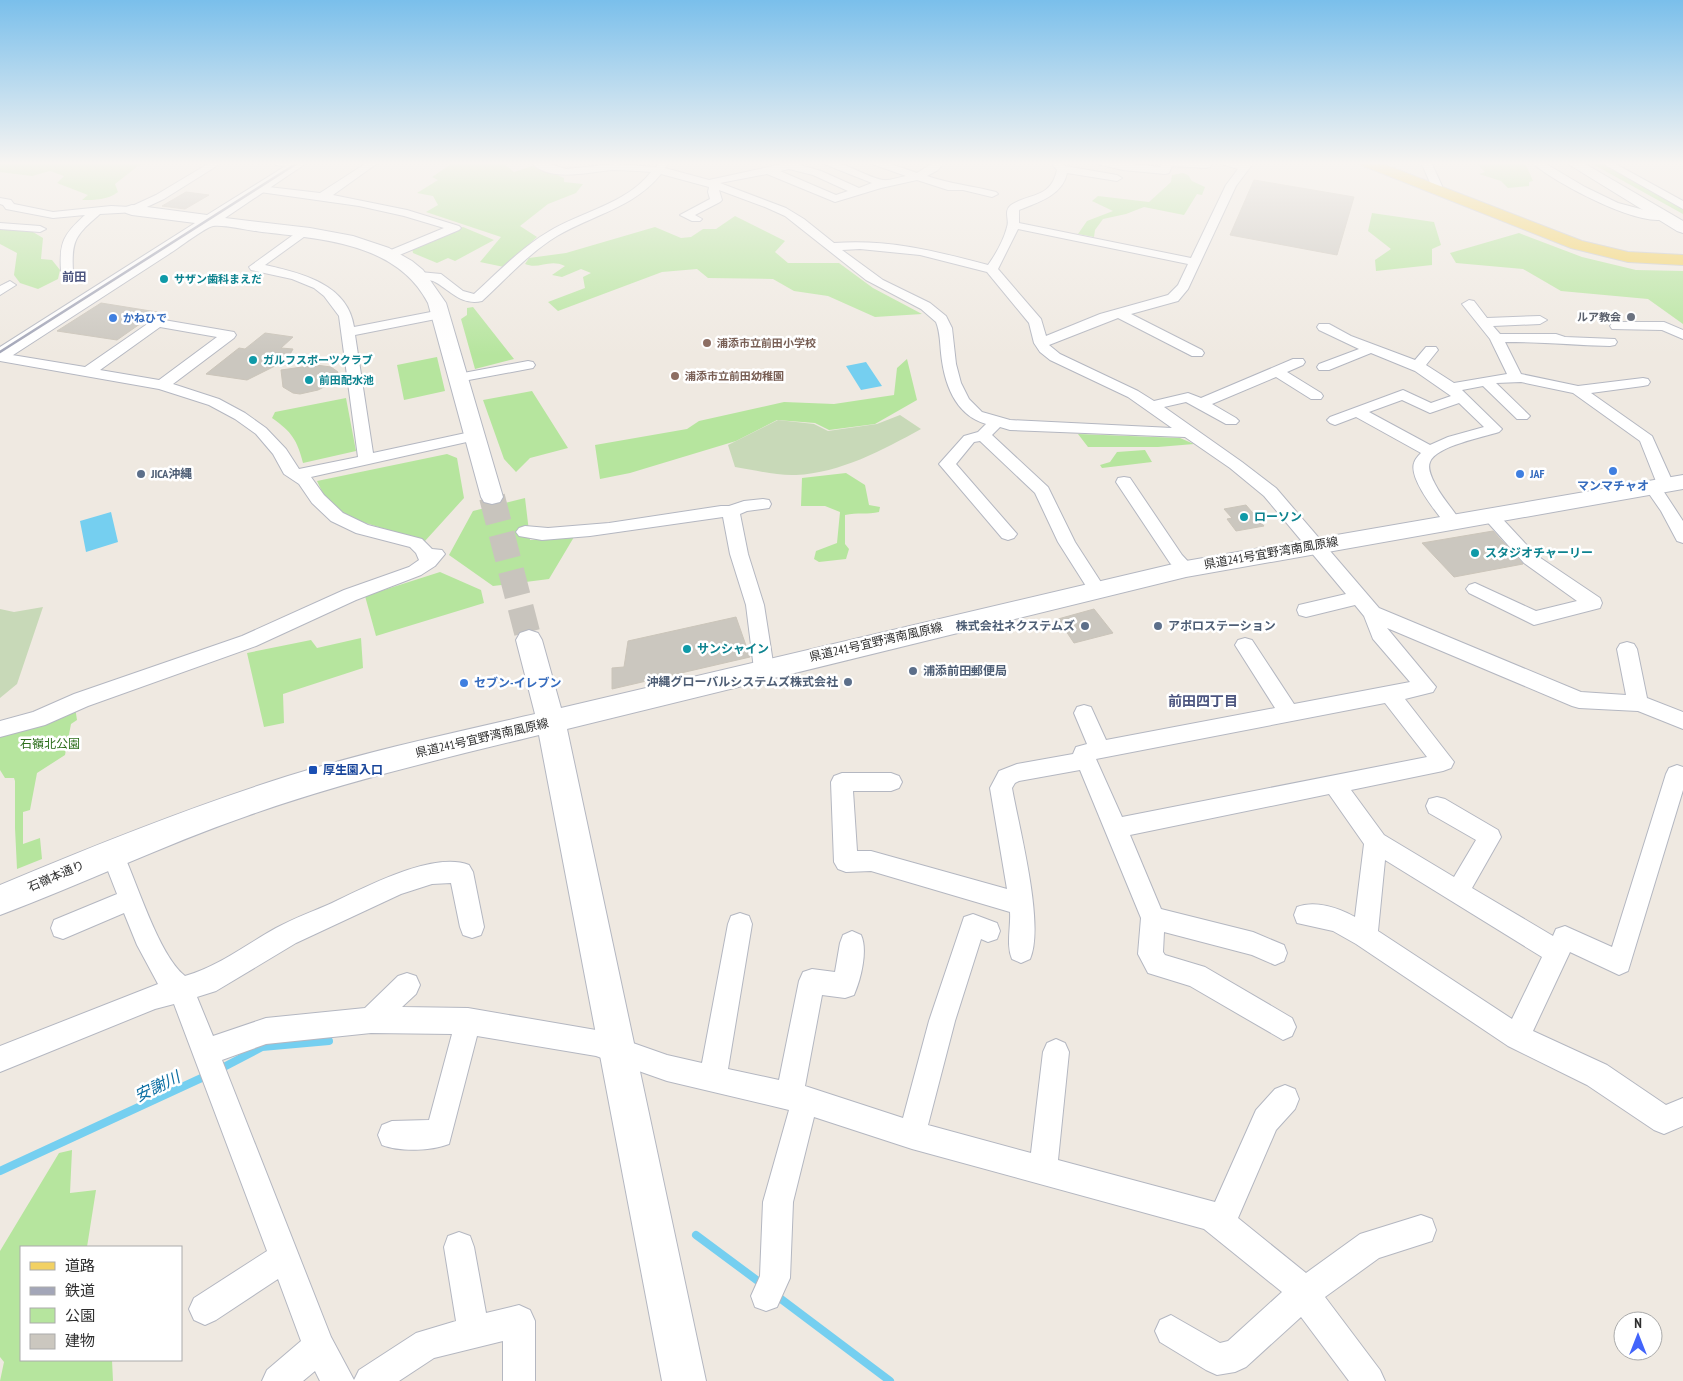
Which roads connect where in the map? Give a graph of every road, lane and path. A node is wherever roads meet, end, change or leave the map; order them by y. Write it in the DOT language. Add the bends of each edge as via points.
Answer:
graph roads {
  1 [pos="6,226"];
  2 [pos="79,226"];
  3 [pos="194,226"];
  4 [pos="195,226"];
  5 [pos="258,226"];
  6 [pos="451,226"];
  7 [pos="569,226"];
  8 [pos="806,226"];
  9 [pos="1013,226"];
  10 [pos="1021,226"];
  11 [pos="1211,226"];
  12 [pos="1526,226"];
  13 [pos="40,229"];
  14 [pos="304,232"];
  15 [pos="831,247"];
  16 [pos="390,255"];
  17 [pos="1683,260"];
  18 [pos="1195,262"];
  19 [pos="991,270"];
  20 [pos="67,271"];
  21 [pos="420,276"];
  22 [pos="1469,304"];
  23 [pos="1119,312"];
  24 [pos="440,314"];
  25 [pos="1540,320"];
  26 [pos="1483,322"];
  27 [pos="1616,326"];
  28 [pos="1324,327"];
  29 [pos="348,332"];
  30 [pos="1683,335"];
  31 [pos="1496,338"];
  32 [pos="1610,342"];
  33 [pos="1041,343"];
  34 [pos="0,345"];
  35 [pos="1370,349"];
  36 [pos="1431,350"];
  37 [pos="1198,353"];
  38 [pos="0,356"];
  39 [pos="1298,362"];
  40 [pos="528,365"];
  41 [pos="1324,367"];
  42 [pos="1417,367"];
  43 [pos="1276,371"];
  44 [pos="88,372"];
  45 [pos="458,378"];
  46 [pos="1516,378"];
  47 [pos="1486,381"];
  48 [pos="1643,382"];
  49 [pos="162,386"];
  50 [pos="1578,390"];
  51 [pos="1457,392"];
  52 [pos="1316,396"];
  53 [pos="1201,404"];
  54 [pos="1152,406"];
  55 [pos="1357,412"];
  56 [pos="1522,416"];
  57 [pos="1231,420"];
  58 [pos="1335,420"];
  59 [pos="997,422"];
  60 [pos="1189,433"];
  61 [pos="475,436"];
  62 [pos="983,436"];
  63 [pos="1431,452"];
  64 [pos="366,460"];
  65 [pos="296,475"];
  66 [pos="1124,482"];
  67 [pos="1667,485"];
  68 [pos="492,497"];
  69 [pos="763,504"];
  70 [pos="731,512"];
  71 [pos="1490,516"];
  72 [pos="1453,522"];
  73 [pos="525,532"];
  74 [pos="1008,534"];
  75 [pos="1683,537"];
  76 [pos="1314,545"];
  77 [pos="1186,569"];
  78 [pos="1475,589"];
  79 [pos="1097,590"];
  80 [pos="1365,605"];
  81 [pos="1306,610"];
  82 [pos="529,640"];
  83 [pos="1245,645"];
  84 [pos="1627,649"];
  85 [pos="764,669"];
  86 [pos="1390,694"];
  87 [pos="1638,703"];
  88 [pos="1084,713"];
  89 [pos="1289,713"];
  90 [pos="1683,720"];
  91 [pos="551,722"];
  92 [pos="0,729"];
  93 [pos="1093,755"];
  94 [pos="1677,774"];
  95 [pos="891,782"];
  96 [pos="1334,784"];
  97 [pos="1438,806"];
  98 [pos="1116,828"];
  99 [pos="1376,842"];
  100 [pos="112,852"];
  101 [pos="1458,891"];
  102 [pos="130,899"];
  103 [pos="0,900"];
  104 [pos="1021,904"];
  105 [pos="1306,915"];
  106 [pos="1153,918"];
  107 [pos="740,924"];
  108 [pos="472,927"];
  109 [pos="63,928"];
  110 [pos="988,931"];
  111 [pos="1365,936"];
  112 [pos="852,943"];
  113 [pos="1021,950"];
  114 [pos="1275,953"];
  115 [pos="1558,953"];
  116 [pos="407,985"];
  117 [pos="181,988"];
  118 [pos="371,1020"];
  119 [pos="468,1021"];
  120 [pos="1284,1027"];
  121 [pos="1516,1037"];
  122 [pos="616,1050"];
  123 [pos="1056,1052"];
  124 [pos="0,1059"];
  125 [pos="212,1066"];
  126 [pos="713,1079"];
  127 [pos="797,1098"];
  128 [pos="1285,1099"];
  129 [pos="1683,1112"];
  130 [pos="912,1134"];
  131 [pos="392,1135"];
  132 [pos="1043,1170"];
  133 [pos="1221,1222"];
  134 [pos="1421,1230"];
  135 [pos="459,1248"];
  136 [pos="284,1258"];
  137 [pos="770,1288"];
  138 [pos="1303,1294"];
  139 [pos="205,1309"];
  140 [pos="1171,1331"];
  141 [pos="474,1332"];
  142 [pos="319,1347"];
  143 [pos="278,1381"];
  144 [pos="338,1381"];
  145 [pos="370,1381"];
  146 [pos="519,1381"];
  147 [pos="684,1381"];
  148 [pos="1369,1381"];
  1 -- 13 [label="street"];
  2 -- 20 [label="street" via="68,237 65,253"];
  3 -- 34 [label="street"];
  4 -- 38 [label="street"];
  5 -- 14 [label="street"];
  6 -- 16 [label="street" via="455,228"];
  7 -- 21 [label="street" via="552,234 477,298 459,294 437,276"];
  8 -- 15 [label="street"];
  9 -- 19 [label="street"];
  10 -- 18 [label="street"];
  11 -- 18 [label="street"];
  12 -- 17 [label="main road" via="1590,249 1642,259"];
  14 -- 16 [label="street" via="353,242"];
  14 -- 29 [label="street" via="255,268 310,281 327,291 346,316"];
  15 -- 19 [label="street" via="860,245 920,251"];
  15 -- 59 [label="street" via="870,277 926,306 942,320 946,327 949,367 959,395 978,415"];
  16 -- 21 [label="street"];
  18 -- 23 [label="street" via="1184,286 1173,298"];
  19 -- 33 [label="street" via="1036,322"];
  21 -- 24 [label="street" via="432,293"];
  22 -- 26 [label="street"];
  23 -- 33 [label="street"];
  23 -- 37 [label="street"];
  24 -- 29 [label="street"];
  24 -- 45 [label="street"];
  25 -- 26 [label="street"];
  26 -- 31 [label="street"];
  27 -- 30 [label="street" via="1664,326"];
  28 -- 35 [label="street" via="1341,338"];
  29 -- 64 [label="street"];
  31 -- 32 [label="street"];
  31 -- 46 [label="street"];
  33 -- 54 [label="street" via="1054,357"];
  35 -- 41 [label="street"];
  35 -- 42 [label="street"];
  36 -- 42 [label="street"];
  38 -- 44 [label="street"];
  39 -- 43 [label="street"];
  40 -- 45 [label="street"];
  42 -- 51 [label="street"];
  43 -- 52 [label="street"];
  43 -- 53 [label="street"];
  44 -- 49 [label="street"];
  44 -- 49 [label="street" via="158,323 229,335"];
  45 -- 61 [label="street"];
  46 -- 47 [label="street"];
  46 -- 50 [label="street"];
  47 -- 51 [label="street"];
  47 -- 56 [label="street"];
  48 -- 50 [label="street"];
  49 -- 65 [label="street" via="214,402 240,416 272,442"];
  50 -- 67 [label="street" via="1647,439"];
  51 -- 55 [label="street" via="1430,408 1403,394"];
  51 -- 63 [label="street" via="1494,429 1436,447"];
  53 -- 54 [label="street" via="1188,397"];
  53 -- 57 [label="street"];
  54 -- 60 [label="street"];
  55 -- 58 [label="street"];
  55 -- 63 [label="street"];
  59 -- 60 [label="street"];
  59 -- 62 [label="street"];
  60 -- 76 [label="street" via="1270,492"];
  61 -- 64 [label="street"];
  61 -- 68 [label="street"];
  62 -- 74 [label="street" via="969,439 947,464"];
  62 -- 79 [label="street" via="1042,491 1067,542"];
  63 -- 72 [label="street" via="1422,462 1421,471 1439,506"];
  64 -- 65 [label="street"];
  65 -- 92 [label="street" via="305,480 318,499 337,517 362,529 416,543 432,558 415,571 350,595 249,641 81,700 38,719"];
  66 -- 77 [label="street"];
  67 -- 71 [label="street, 県道241号宜野湾南風原線"];
  67 -- 75 [label="street" via="1669,510"];
  69 -- 70 [label="street" via="744,506"];
  70 -- 73 [label="street" via="586,531 534,535"];
  70 -- 85 [label="street" via="739,554 755,605"];
  71 -- 72 [label="street, 県道241号宜野湾南風原線"];
  71 -- 78 [label="street" via="1530,559 1593,603 1534,618"];
  72 -- 76 [label="street, 県道241号宜野湾南風原線"];
  76 -- 77 [label="street, 県道241号宜野湾南風原線"];
  76 -- 80 [label="street"];
  77 -- 79 [label="street, 県道241号宜野湾南風原線"];
  79 -- 85 [label="street, 県道241号宜野湾南風原線"];
  80 -- 81 [label="street"];
  80 -- 86 [label="street" via="1380,634 1426,686"];
  80 -- 87 [label="street" via="1402,627 1579,700"];
  82 -- 91 [label="street"];
  83 -- 89 [label="street"];
  84 -- 87 [label="street"];
  85 -- 91 [label="street, 県道241号宜野湾南風原線"];
  86 -- 89 [label="street"];
  86 -- 96 [label="street" via="1443,762"];
  87 -- 90 [label="street"];
  88 -- 93 [label="street"];
  89 -- 93 [label="street"];
  91 -- 100 [label="street, 県道241号宜野湾南風原線" via="300,784"];
  91 -- 122 [label="street"];
  93 -- 98 [label="street"];
  93 -- 104 [label="street" via="1017,773 1007,777 1001,788"];
  94 -- 115 [label="street" via="1620,963 1565,937"];
  95 -- 104 [label="street" via="842,782 846,862 870,861"];
  96 -- 98 [label="street"];
  96 -- 99 [label="street"];
  97 -- 101 [label="street" via="1490,837"];
  98 -- 106 [label="street"];
  99 -- 101 [label="street"];
  99 -- 111 [label="street"];
  100 -- 102 [label="street"];
  100 -- 103 [label="street, 石嶺本通り"];
  101 -- 115 [label="street"];
  102 -- 109 [label="street"];
  102 -- 117 [label="street" via="168,978"];
  104 -- 113 [label="street"];
  105 -- 111 [label="street" via="1337,920"];
  106 -- 114 [label="street" via="1253,944"];
  106 -- 120 [label="street" via="1150,954 1157,965 1196,976"];
  107 -- 126 [label="street"];
  108 -- 117 [label="street" via="461,872 432,874 396,885 287,935 207,982"];
  110 -- 130 [label="street" via="973,925 942,1021"];
  111 -- 121 [label="street"];
  112 -- 127 [label="street" via="845,986 812,981"];
  115 -- 121 [label="street"];
  116 -- 118 [label="street"];
  117 -- 124 [label="street"];
  117 -- 125 [label="street"];
  118 -- 119 [label="street"];
  118 -- 125 [label="street" via="266,1031"];
  119 -- 122 [label="street" via="596,1043"];
  119 -- 131 [label="street" via="439,1134"];
  121 -- 129 [label="street" via="1597,1075 1664,1120"];
  122 -- 126 [label="street" via="667,1068"];
  122 -- 147 [label="street"];
  123 -- 132 [label="street"];
  125 -- 136 [label="street"];
  126 -- 127 [label="street"];
  127 -- 130 [label="street"];
  127 -- 137 [label="street" via="778,1202"];
  128 -- 133 [label="street" via="1266,1120"];
  130 -- 132 [label="street"];
  132 -- 133 [label="street" via="1161,1201 1212,1216"];
  133 -- 138 [label="street"];
  134 -- 138 [label="street" via="1371,1245"];
  135 -- 141 [label="street"];
  136 -- 139 [label="street"];
  136 -- 142 [label="street"];
  138 -- 140 [label="street" via="1235,1356 1217,1359"];
  138 -- 148 [label="street"];
  141 -- 145 [label="street" via="427,1344"];
  141 -- 146 [label="street" via="519,1321"];
  142 -- 143 [label="street"];
  142 -- 144 [label="street"];
}
